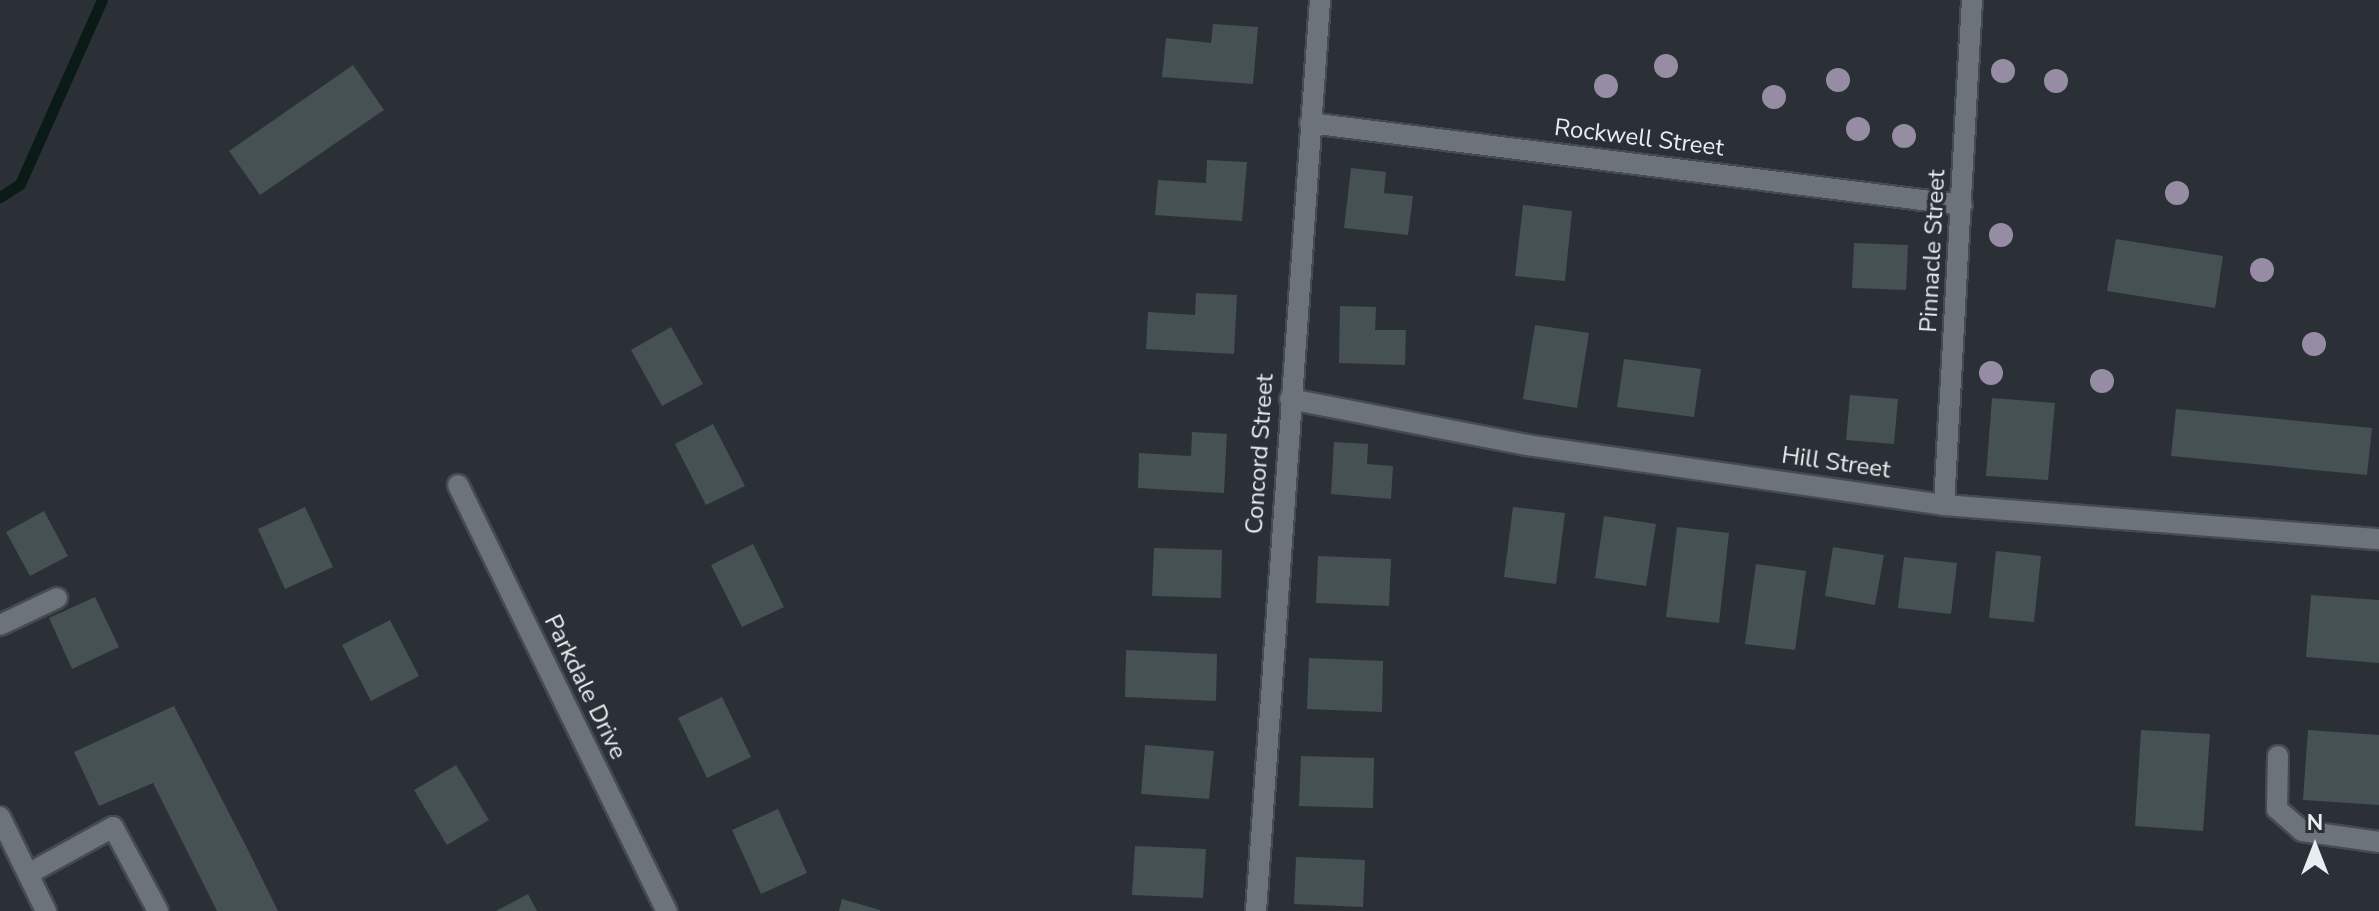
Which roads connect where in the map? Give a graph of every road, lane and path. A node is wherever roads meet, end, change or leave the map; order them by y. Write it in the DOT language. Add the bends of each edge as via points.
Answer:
graph roads {
  1 [pos="1320,0"];
  2 [pos="1972,0"];
  3 [pos="1310,123"];
  4 [pos="1962,205"];
  5 [pos="1290,399"];
  6 [pos="458,485"];
  7 [pos="1944,505"];
  8 [pos="2379,539"];
  9 [pos="57,598"];
  10 [pos="0,625"];
  11 [pos="2278,756"];
  12 [pos="0,817"];
  13 [pos="2379,842"];
  14 [pos="28,874"];
  15 [pos="46,911"];
  16 [pos="158,911"];
  17 [pos="667,911"];
  18 [pos="1256,911"];
  1 -- 3 [label="street, Concord Street"];
  2 -- 4 [label="street, Pinnacle Street"];
  3 -- 4 [label="street, Rockwell Street"];
  3 -- 5 [label="street, Concord Street"];
  4 -- 7 [label="street, Pinnacle Street"];
  5 -- 7 [label="street, Hill Street" via="1527,445"];
  5 -- 18 [label="street, Concord Street"];
  6 -- 17 [label="street, Parkdale Drive"];
  7 -- 8 [label="street, Hill Street"];
  9 -- 10 [label="street"];
  11 -- 13 [label="street" via="2277,809 2302,831"];
  12 -- 14 [label="street"];
  14 -- 15 [label="street"];
  14 -- 16 [label="street" via="113,827"];
}
